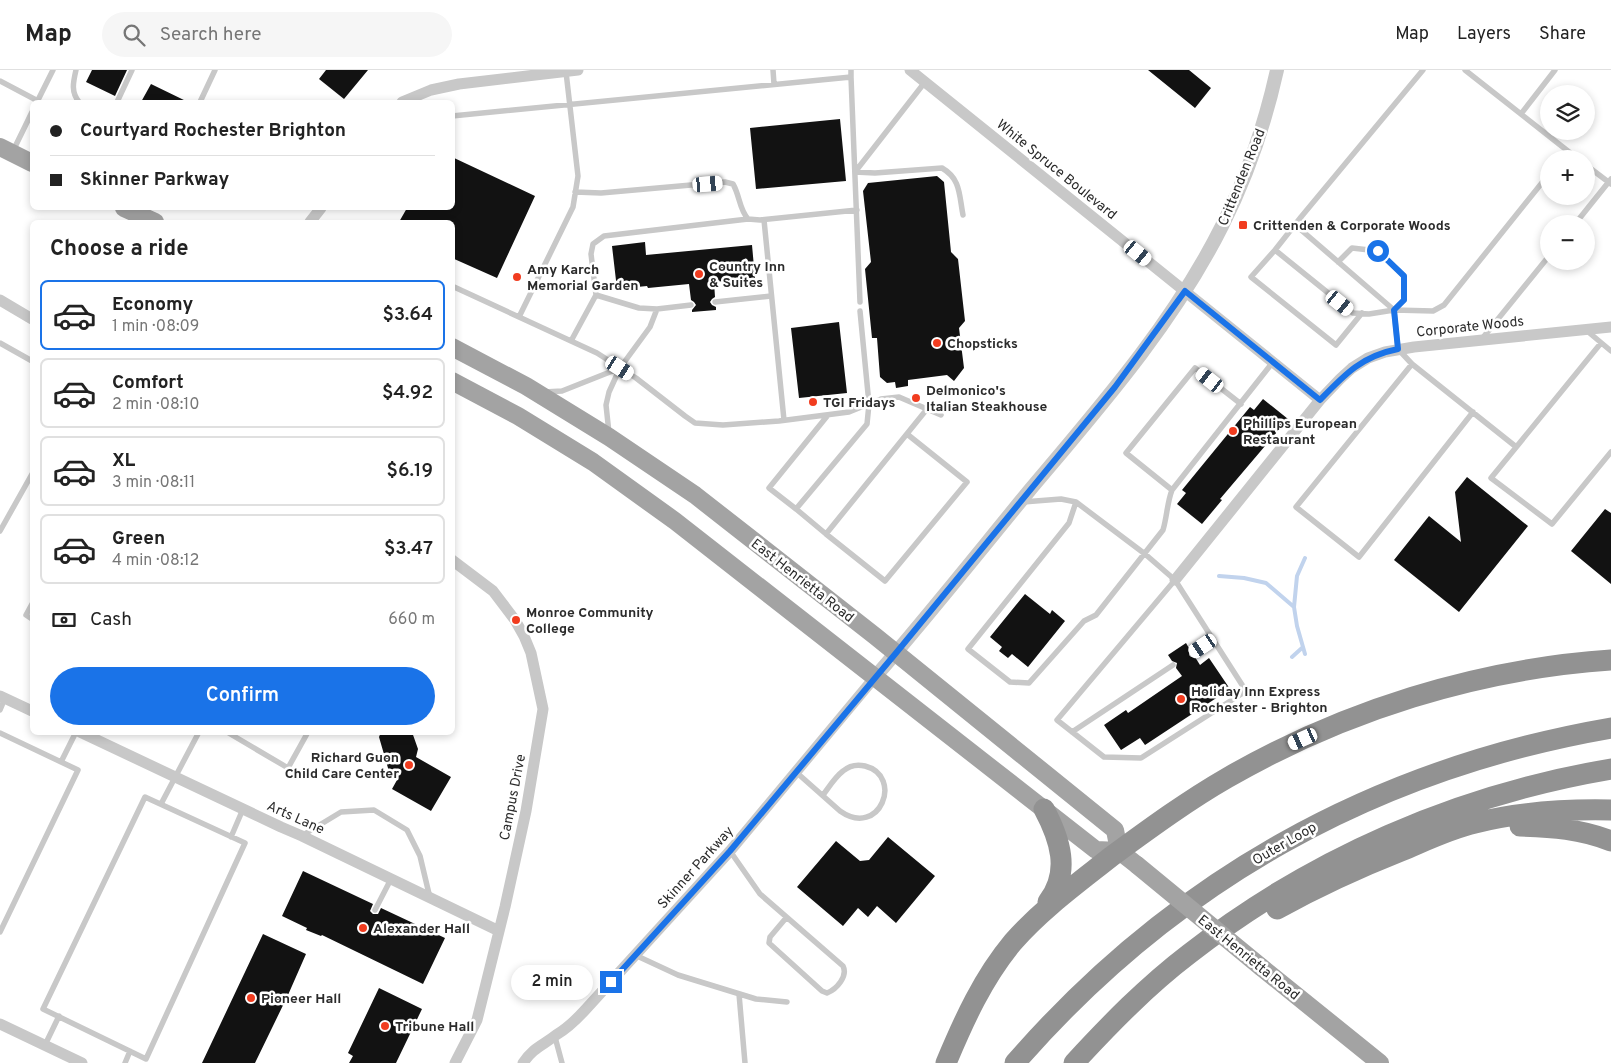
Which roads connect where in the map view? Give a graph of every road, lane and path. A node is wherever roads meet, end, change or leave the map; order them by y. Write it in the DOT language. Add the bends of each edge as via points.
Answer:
graph roads {
  1 [pos="52,70"];
  2 [pos="76,70"];
  3 [pos="132,70"];
  4 [pos="216,70"];
  5 [pos="772,70"];
  6 [pos="910,70"];
  7 [pos="1277,70"];
  8 [pos="1423,70"];
  9 [pos="1465,70"];
  10 [pos="1554,70"];
  11 [pos="572,71"];
  12 [pos="851,73"];
  13 [pos="0,81"];
  14 [pos="925,82"];
  15 [pos="774,84"];
  16 [pos="34,100"];
  17 [pos="39,100"];
  18 [pos="78,100"];
  19 [pos="118,100"];
  20 [pos="201,100"];
  21 [pos="407,100"];
  22 [pos="570,105"];
  23 [pos="1521,114"];
  24 [pos="30,115"];
  25 [pos="455,116"];
  26 [pos="6,150"];
  27 [pos="1566,150"];
  28 [pos="30,162"];
  29 [pos="855,172"];
  30 [pos="1595,172"];
  31 [pos="1610,182"];
  32 [pos="1540,185"];
  33 [pos="575,192"];
  34 [pos="130,210"];
  35 [pos="319,210"];
  36 [pos="857,210"];
  37 [pos="963,215"];
  38 [pos="1582,215"];
  39 [pos="1301,216"];
  40 [pos="152,218"];
  41 [pos="748,219"];
  42 [pos="312,220"];
  43 [pos="764,220"];
  44 [pos="1275,250"];
  45 [pos="1338,262"];
  46 [pos="1540,267"];
  47 [pos="455,287"];
  48 [pos="1185,291"];
  49 [pos="596,295"];
  50 [pos="772,296"];
  51 [pos="0,300"];
  52 [pos="715,302"];
  53 [pos="860,302"];
  54 [pos="691,305"];
  55 [pos="657,309"];
  56 [pos="1394,310"];
  57 [pos="860,311"];
  58 [pos="1362,313"];
  59 [pos="519,317"];
  60 [pos="30,318"];
  61 [pos="1611,328"];
  62 [pos="1586,330"];
  63 [pos="1480,340"];
  64 [pos="571,341"];
  65 [pos="0,342"];
  66 [pos="1601,343"];
  67 [pos="455,349"];
  68 [pos="1398,349"];
  69 [pos="1611,351"];
  70 [pos="30,360"];
  71 [pos="1273,362"];
  72 [pos="1412,364"];
  73 [pos="620,368"];
  74 [pos="455,383"];
  75 [pos="534,391"];
  76 [pos="1320,400"];
  77 [pos="869,404"];
  78 [pos="1241,404"];
  79 [pos="927,409"];
  80 [pos="1472,412"];
  81 [pos="828,415"];
  82 [pos="941,415"];
  83 [pos="784,420"];
  84 [pos="907,434"];
  85 [pos="609,437"];
  86 [pos="1515,446"];
  87 [pos="1611,452"];
  88 [pos="30,478"];
  89 [pos="1172,490"];
  90 [pos="1020,502"];
  91 [pos="1076,502"];
  92 [pos="796,509"];
  93 [pos="0,531"];
  94 [pos="826,534"];
  95 [pos="1145,554"];
  96 [pos="455,562"];
  97 [pos="1175,580"];
  98 [pos="30,608"];
  99 [pos="30,618"];
  100 [pos="1213,639"];
  101 [pos="1193,652"];
  102 [pos="896,653"];
  103 [pos="1611,660"];
  104 [pos="1173,666"];
  105 [pos="875,677"];
  106 [pos="3,697"];
  107 [pos="0,710"];
  108 [pos="30,710"];
  109 [pos="1611,728"];
  110 [pos="1072,732"];
  111 [pos="0,733"];
  112 [pos="76,735"];
  113 [pos="84,735"];
  114 [pos="197,735"];
  115 [pos="232,735"];
  116 [pos="306,735"];
  117 [pos="61,762"];
  118 [pos="1611,769"];
  119 [pos="796,772"];
  120 [pos="175,777"];
  121 [pos="823,795"];
  122 [pos="161,804"];
  123 [pos="243,809"];
  124 [pos="1044,809"];
  125 [pos="1611,810"];
  126 [pos="302,836"];
  127 [pos="231,837"];
  128 [pos="1611,841"];
  129 [pos="730,851"];
  130 [pos="1119,851"];
  131 [pos="1400,851"];
  132 [pos="392,879"];
  133 [pos="430,898"];
  134 [pos="375,910"];
  135 [pos="786,918"];
  136 [pos="1028,926"];
  137 [pos="499,931"];
  138 [pos="0,932"];
  139 [pos="635,955"];
  140 [pos="739,994"];
  141 [pos="787,1002"];
  142 [pos="59,1016"];
  143 [pos="0,1024"];
  144 [pos="1100,1035"];
  145 [pos="555,1037"];
  146 [pos="45,1045"];
  147 [pos="130,1052"];
  148 [pos="82,1063"];
  149 [pos="125,1063"];
  150 [pos="455,1063"];
  151 [pos="523,1063"];
  152 [pos="562,1063"];
  153 [pos="745,1063"];
  154 [pos="946,1063"];
  155 [pos="1015,1063"];
  156 [pos="1074,1063"];
  157 [pos="1380,1063"];
  1 -- 17 [label="lane"];
  2 -- 18 [label="lane" via="73,82"];
  3 -- 19 [label="lane"];
  4 -- 20 [label="lane"];
  5 -- 15 [label="lane"];
  6 -- 14 [label="street, White Spruce Boulevard"];
  7 -- 48 [label="street, Crittenden Road" via="1262,125 1236,197"];
  8 -- 39 [label="lane"];
  9 -- 23 [label="lane"];
  10 -- 23 [label="lane"];
  11 -- 21 [label="street" via="459,84"];
  11 -- 22 [label="lane"];
  12 -- 15 [label="lane"];
  12 -- 29 [label="lane"];
  13 -- 16 [label="lane"];
  14 -- 29 [label="lane"];
  14 -- 48 [label="street, White Spruce Boulevard"];
  15 -- 22 [label="lane"];
  22 -- 25 [label="lane"];
  22 -- 33 [label="lane" via="578,176"];
  23 -- 27 [label="lane"];
  24 -- 26 [label="lane"];
  26 -- 28 [label="main road"];
  29 -- 36 [label="lane"];
  29 -- 37 [label="lane" via="942,168 957,182"];
  30 -- 31 [label="lane"];
  31 -- 38 [label="lane"];
  32 -- 56 [label="lane" via="1444,304 1434,311"];
  33 -- 41 [label="lane" via="601,193 725,182 733,184"];
  33 -- 59 [label="lane" via="573,208"];
  34 -- 40 [label="main road"];
  35 -- 42 [label="street"];
  36 -- 43 [label="lane"];
  36 -- 53 [label="lane"];
  39 -- 44 [label="lane"];
  39 -- 45 [label="lane" via="1300,229"];
  41 -- 43 [label="lane"];
  41 -- 49 [label="lane" via="604,236 593,244 591,254"];
  43 -- 50 [label="lane"];
  44 -- 58 [label="lane" via="1353,313"];
  44 -- 58 [label="lane" via="1251,277 1336,345"];
  45 -- 56 [label="lane"];
  45 -- 56 [label="lane" via="1352,248 1378,251 1404,276 1404,300"];
  46 -- 63 [label="lane"];
  47 -- 59 [label="lane"];
  48 -- 71 [label="street"];
  48 -- 90 [label="street, Crittenden Road" via="1115,387"];
  49 -- 55 [label="lane" via="639,308"];
  49 -- 64 [label="lane"];
  50 -- 52 [label="lane"];
  50 -- 83 [label="lane"];
  51 -- 60 [label="street"];
  54 -- 55 [label="lane"];
  55 -- 73 [label="lane" via="650,327"];
  56 -- 58 [label="lane"];
  56 -- 68 [label="lane"];
  57 -- 77 [label="lane"];
  59 -- 64 [label="lane"];
  61 -- 62 [label="street, Corporate Woods"];
  62 -- 63 [label="street, Corporate Woods"];
  62 -- 66 [label="lane"];
  63 -- 68 [label="street, Corporate Woods"];
  64 -- 73 [label="lane"];
  65 -- 70 [label="lane"];
  66 -- 69 [label="lane"];
  66 -- 86 [label="lane"];
  67 -- 75 [label="main road, East Henrietta Road"];
  68 -- 72 [label="lane"];
  68 -- 76 [label="street, Corporate Woods" via="1368,358 1352,368"];
  71 -- 76 [label="street"];
  71 -- 78 [label="lane"];
  72 -- 80 [label="lane"];
  72 -- 80 [label="lane" via="1296,508 1359,557"];
  73 -- 75 [label="lane" via="562,391"];
  73 -- 83 [label="lane" via="695,422 723,425"];
  73 -- 85 [label="lane" via="606,404"];
  74 -- 105 [label="main road" via="593,462 675,521"];
  75 -- 85 [label="main road, East Henrietta Road"];
  76 -- 97 [label="street, Corporate Woods"];
  77 -- 79 [label="lane" via="899,397"];
  77 -- 81 [label="lane" via="849,412"];
  77 -- 92 [label="lane" via="867,424"];
  78 -- 89 [label="lane"];
  78 -- 89 [label="lane" via="1195,368 1141,435 1126,454"];
  79 -- 82 [label="lane"];
  79 -- 84 [label="lane"];
  80 -- 86 [label="lane"];
  81 -- 83 [label="lane"];
  81 -- 92 [label="lane" via="769,488"];
  84 -- 94 [label="lane"];
  84 -- 94 [label="lane" via="967,482 885,581"];
  85 -- 102 [label="main road, East Henrietta Road" via="695,495"];
  86 -- 87 [label="lane" via="1491,478 1552,524"];
  88 -- 93 [label="lane"];
  89 -- 95 [label="lane" via="1163,530"];
  90 -- 91 [label="lane" via="1061,499"];
  90 -- 102 [label="street, Crittenden Road"];
  91 -- 95 [label="lane"];
  91 -- 95 [label="lane" via="1069,523 968,649 1010,682 1029,683 1084,621 1096,615"];
  92 -- 94 [label="lane"];
  95 -- 97 [label="lane"];
  96 -- 137 [label="street, Campus Drive" via="493,591 515,620 531,654 543,709 526,811"];
  97 -- 100 [label="lane"];
  97 -- 110 [label="lane" via="1057,720"];
  98 -- 99 [label="lane" via="26,615"];
  100 -- 101 [label="lane"];
  100 -- 110 [label="lane" via="1246,691 1141,758 1104,757"];
  102 -- 105 [label="street, Crittenden Road"];
  102 -- 130 [label="main road, East Henrietta Road" via="1115,830"];
  103 -- 130 [label="highway" via="1543,667 1472,681 1403,701 1335,726 1229,777"];
  104 -- 110 [label="lane"];
  105 -- 119 [label="street, Skinner Parkway"];
  105 -- 124 [label="main road"];
  106 -- 107 [label="lane"];
  106 -- 108 [label="street"];
  109 -- 155 [label="highway, Outer Loop" via="1562,737 1445,770 1376,796 1282,843 1204,892 1142,939 1076,998"];
  111 -- 117 [label="lane"];
  112 -- 117 [label="lane"];
  113 -- 120 [label="street, Arts Lane"];
  114 -- 120 [label="lane"];
  115 -- 116 [label="lane" via="288,768"];
  117 -- 138 [label="lane" via="78,770"];
  118 -- 144 [label="highway" via="1528,787 1466,805 1392,833 1334,860 1266,900 1206,941"];
  119 -- 121 [label="lane"];
  119 -- 129 [label="street, Skinner Parkway"];
  120 -- 122 [label="lane"];
  120 -- 123 [label="street, Arts Lane"];
  121 -- 121 [label="lane" via="847,816 866,818 880,808 884,783 874,770 858,765 842,771"];
  122 -- 127 [label="lane"];
  122 -- 142 [label="lane" via="145,797 43,1008"];
  123 -- 126 [label="street, Arts Lane"];
  123 -- 127 [label="lane"];
  124 -- 130 [label="main road" via="1096,850"];
  124 -- 136 [label="highway" via="1060,846 1061,875 1051,899"];
  125 -- 131 [label="highway" via="1504,817 1446,832"];
  126 -- 132 [label="street, Arts Lane"];
  126 -- 133 [label="lane" via="341,812 374,810 407,830 420,856"];
  127 -- 147 [label="lane" via="245,843 146,1059"];
  128 -- 131 [label="highway" via="1586,832 1519,826 1477,830"];
  129 -- 135 [label="lane" via="760,894"];
  129 -- 139 [label="street, Skinner Parkway"];
  130 -- 136 [label="highway"];
  130 -- 157 [label="main road, East Henrietta Road, bridge"];
  131 -- 144 [label="highway" via="1316,888 1234,933 1174,975"];
  132 -- 133 [label="street, Arts Lane"];
  132 -- 134 [label="lane"];
  133 -- 137 [label="street, Arts Lane"];
  135 -- 135 [label="lane" via="843,966 845,976 833,990 822,991 772,948 770,937"];
  136 -- 154 [label="highway" via="984,984"];
  137 -- 150 [label="street, Campus Drive" via="477,1020"];
  139 -- 140 [label="lane" via="678,974"];
  139 -- 145 [label="street, Skinner Parkway" via="571,1025"];
  140 -- 141 [label="lane"];
  140 -- 153 [label="lane"];
  142 -- 146 [label="lane"];
  142 -- 147 [label="lane"];
  143 -- 146 [label="street"];
  144 -- 156 [label="highway"];
  145 -- 151 [label="street, Skinner Parkway" via="538,1046"];
  145 -- 152 [label="lane"];
  146 -- 148 [label="street"];
  147 -- 149 [label="lane"];
}
